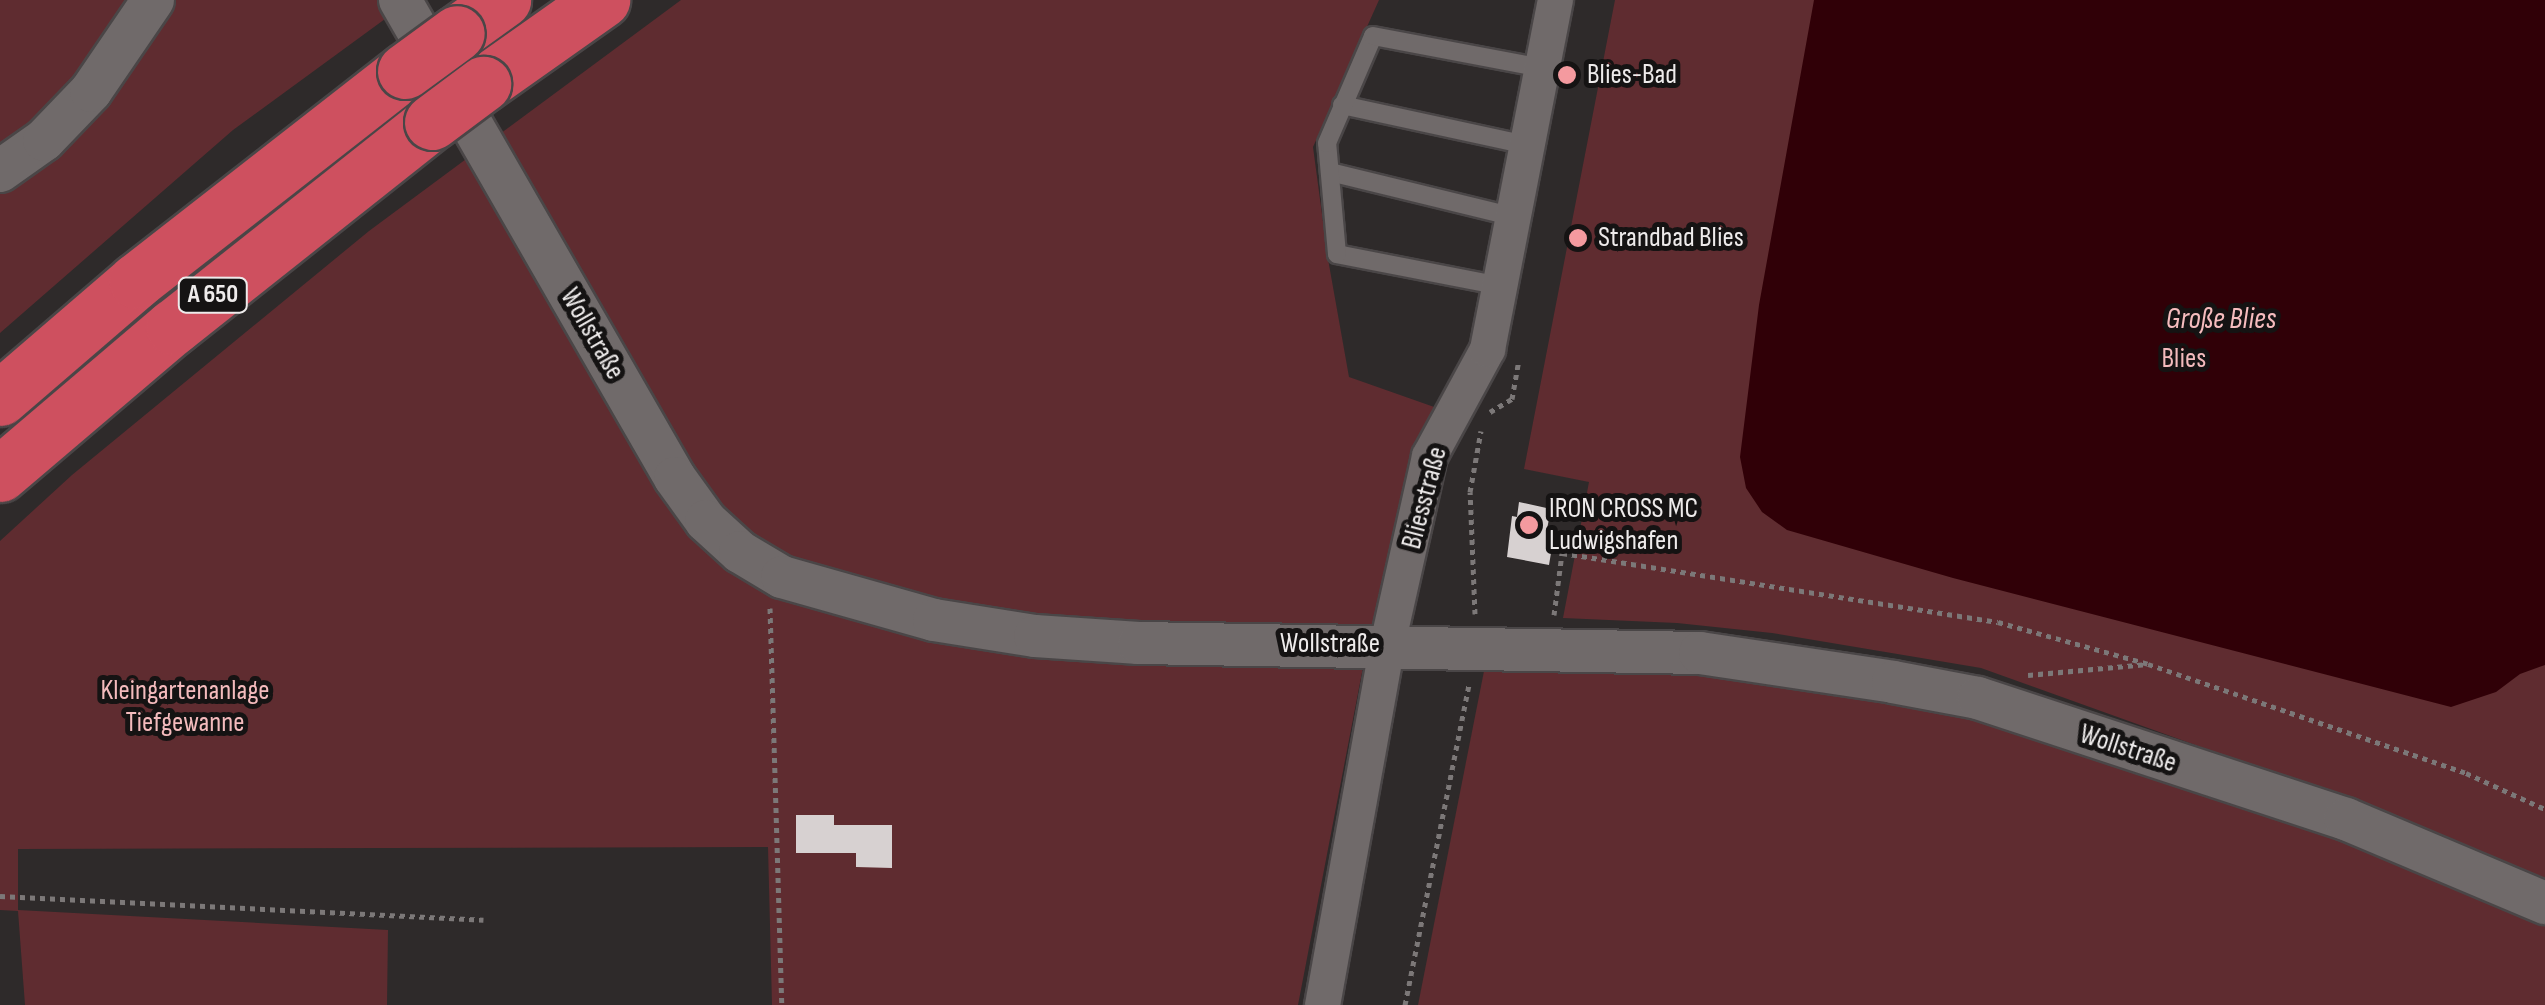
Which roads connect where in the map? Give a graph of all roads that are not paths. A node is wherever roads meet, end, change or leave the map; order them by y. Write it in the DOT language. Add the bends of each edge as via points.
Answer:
graph roads {
  1 [pos="153,0"];
  2 [pos="400,0"];
  3 [pos="503,0"];
  4 [pos="602,0"];
  5 [pos="1555,0"];
  6 [pos="1543,68"];
  7 [pos="1342,104"];
  8 [pos="1527,145"];
  9 [pos="0,171"];
  10 [pos="1330,172"];
  11 [pos="1514,217"];
  12 [pos="1501,286"];
  13 [pos="0,398"];
  14 [pos="0,474"];
  15 [pos="1387,644"];
  16 [pos="2545,904"];
  17 [pos="1322,1005"];
  1 -- 9 [label="street" via="91,91 44,140"];
  2 -- 15 [label="street, Wollstraße" via="676,478 740,552 782,577 934,620 1035,636"];
  3 -- 13 [label="highway, A 650, bridge" via="136,281"];
  4 -- 14 [label="highway, A 650, bridge" via="432,122"];
  5 -- 6 [label="street, Bliesstraße"];
  6 -- 7 [label="lane" via="1373,36"];
  6 -- 8 [label="street, Bliesstraße"];
  7 -- 8 [label="lane"];
  7 -- 10 [label="lane" via="1327,143"];
  8 -- 11 [label="street, Bliesstraße"];
  10 -- 11 [label="lane"];
  10 -- 12 [label="lane" via="1337,254"];
  11 -- 12 [label="street, Bliesstraße"];
  12 -- 15 [label="street, Bliesstraße" via="1488,349 1430,456"];
  15 -- 16 [label="street, Wollstraße" via="1734,657 1978,698 2346,819"];
  15 -- 17 [label="street, Bliesstraße"];
}
